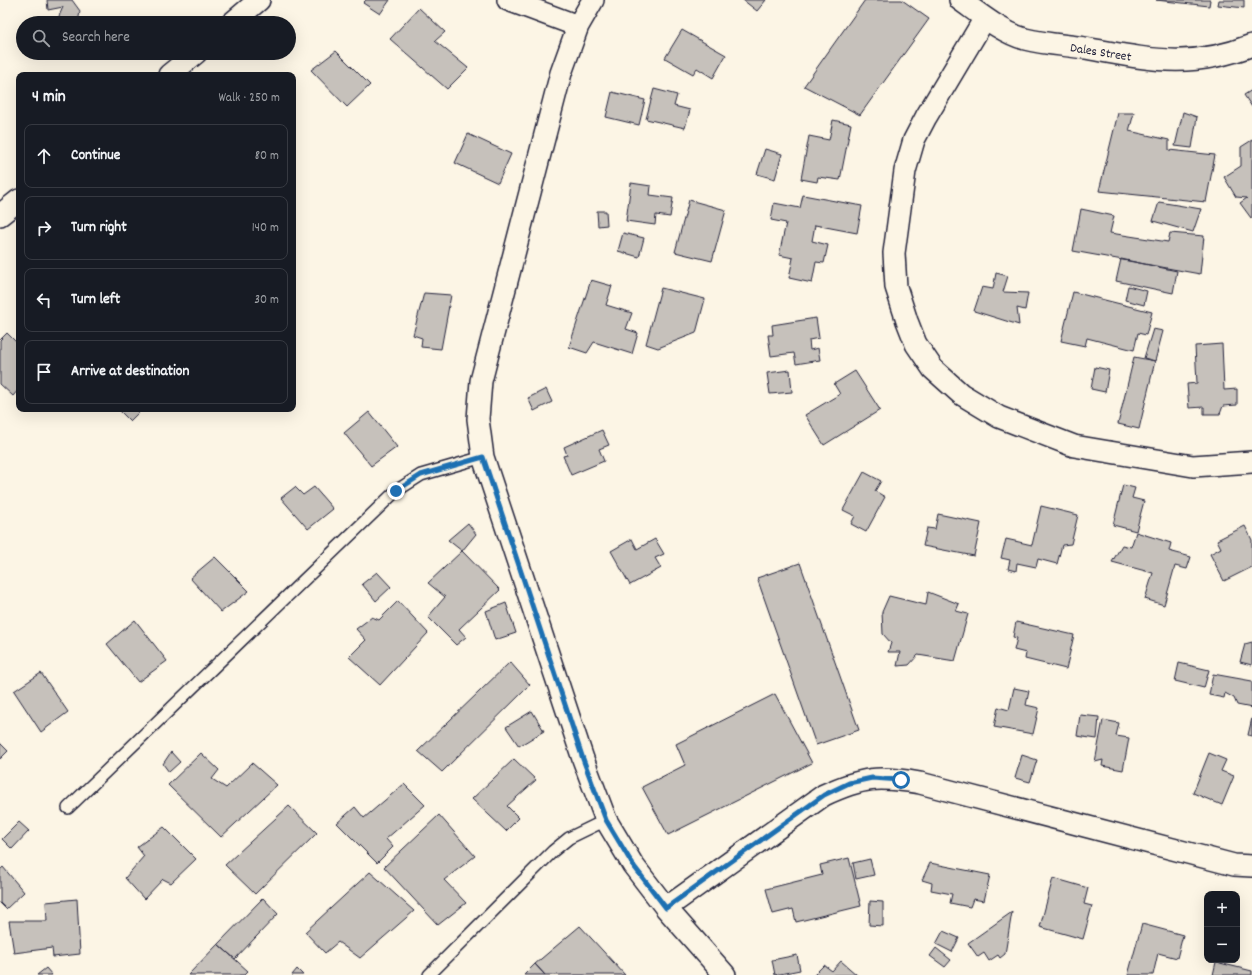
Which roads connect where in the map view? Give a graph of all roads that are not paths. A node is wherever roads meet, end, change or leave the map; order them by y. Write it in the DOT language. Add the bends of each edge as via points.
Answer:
graph roads {
  1 [pos="259,0"];
  2 [pos="508,0"];
  3 [pos="593,0"];
  4 [pos="960,0"];
  5 [pos="240,16"];
  6 [pos="985,18"];
  7 [pos="578,26"];
  8 [pos="1252,45"];
  9 [pos="187,60"];
  10 [pos="173,72"];
  11 [pos="16,202"];
  12 [pos="0,215"];
  13 [pos="483,457"];
  14 [pos="1252,462"];
  15 [pos="68,808"];
  16 [pos="606,820"];
  17 [pos="1252,866"];
  18 [pos="666,908"];
  19 [pos="429,975"];
  20 [pos="725,975"];
  1 -- 5 [label="street"];
  2 -- 7 [label="street"];
  3 -- 7 [label="street"];
  4 -- 6 [label="street, Dales Street"];
  6 -- 8 [label="street, Dales Street" via="1025,39 1150,59 1206,59"];
  6 -- 14 [label="street" via="926,117 914,140 905,170 894,254 896,287 916,344 932,369 961,394 999,418 1074,446 1193,466"];
  7 -- 13 [label="street" via="561,73 481,381 478,419"];
  9 -- 10 [label="street"];
  11 -- 12 [label="street"];
  13 -- 15 [label="lane" via="421,475 396,491"];
  13 -- 16 [label="street" via="583,759"];
  16 -- 18 [label="street" via="633,865"];
  16 -- 19 [label="lane" via="569,838 553,851"];
  17 -- 18 [label="street" via="1234,865 920,783 872,778 849,783 824,795"];
  18 -- 20 [label="street"];
}
